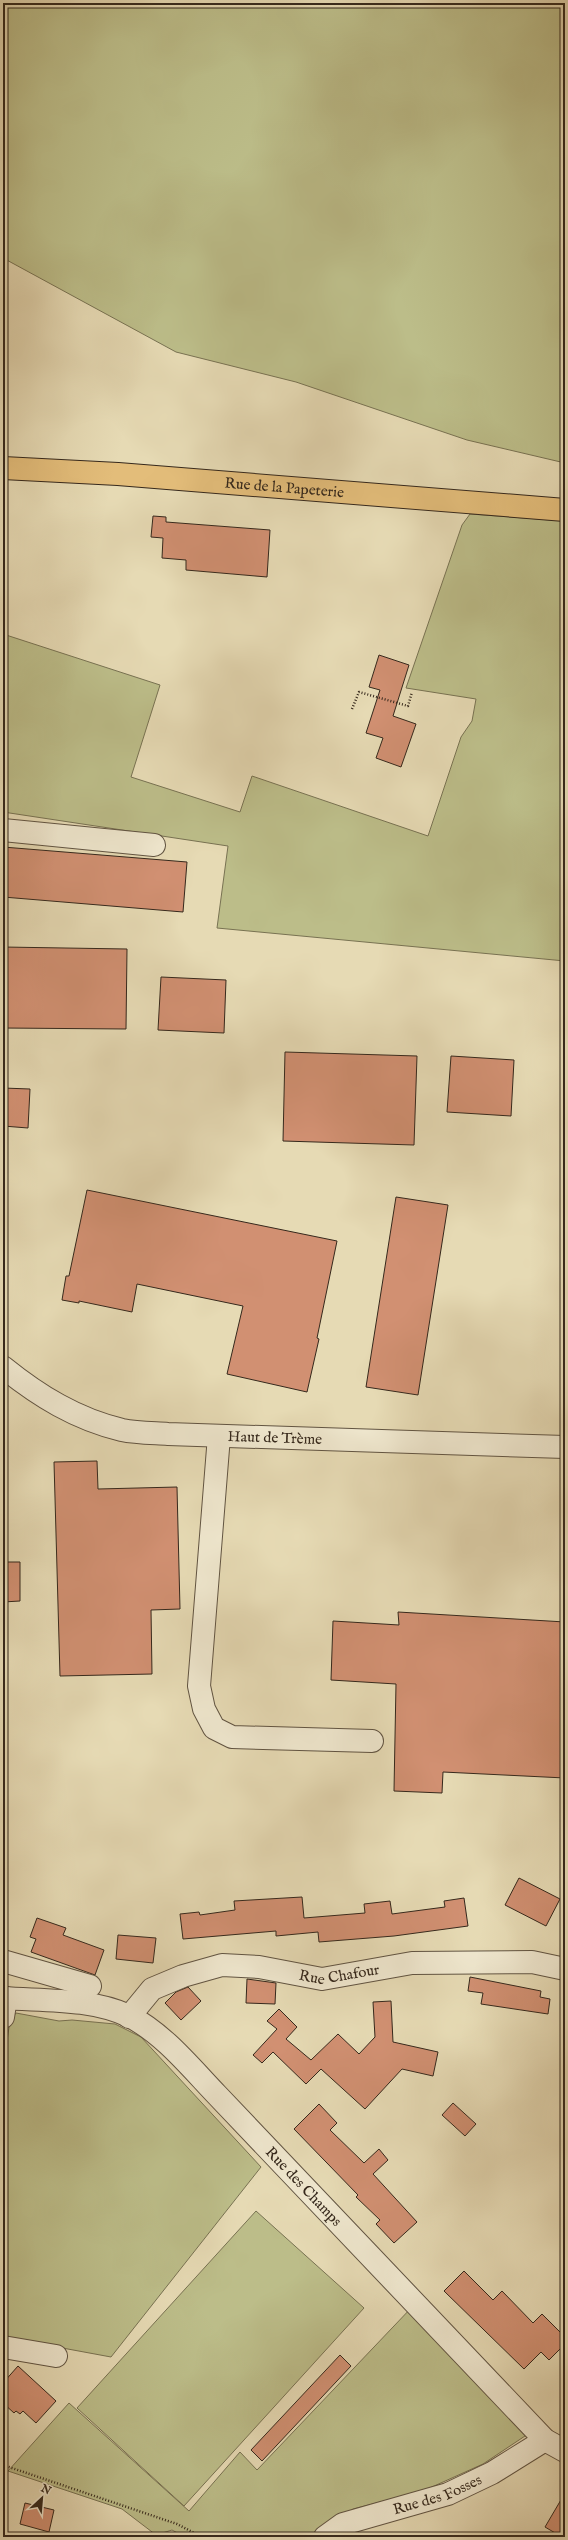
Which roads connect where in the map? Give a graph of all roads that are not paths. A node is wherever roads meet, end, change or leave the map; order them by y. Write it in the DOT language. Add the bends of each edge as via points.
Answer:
graph roads {
  1 [pos="3,468"];
  2 [pos="565,510"];
  3 [pos="3,830"];
  4 [pos="154,845"];
  5 [pos="3,1367"];
  6 [pos="219,1436"];
  7 [pos="565,1447"];
  8 [pos="372,1741"];
  9 [pos="3,1961"];
  10 [pos="565,1969"];
  11 [pos="90,1986"];
  12 [pos="4,2005"];
  13 [pos="129,2017"];
  14 [pos="3,2347"];
  15 [pos="56,2356"];
  16 [pos="545,2440"];
  17 [pos="565,2451"];
  18 [pos="325,2537"];
  1 -- 2 [label="main road, Rue de la Papeterie" via="118,474"];
  3 -- 4 [label="street"];
  5 -- 6 [label="street, Haut de Trème" via="30,1389 81,1417 122,1430"];
  6 -- 7 [label="street, Haut de Trème"];
  6 -- 8 [label="street" via="201,1644 199,1686 204,1710 214,1728 232,1737"];
  9 -- 11 [label="street"];
  10 -- 13 [label="street, Rue Chafour" via="532,1962 412,1963 322,1979 267,1968 222,1965 183,1976 152,1989"];
  12 -- 13 [label="street, Rue des Champs" via="78,2003 106,2008"];
  13 -- 16 [label="street, Rue des Champs" via="162,2039"];
  14 -- 15 [label="street"];
  16 -- 17 [label="street, Rue des Champs"];
  16 -- 18 [label="street, Rue des Fosses" via="492,2473 448,2494 343,2524"];
}
